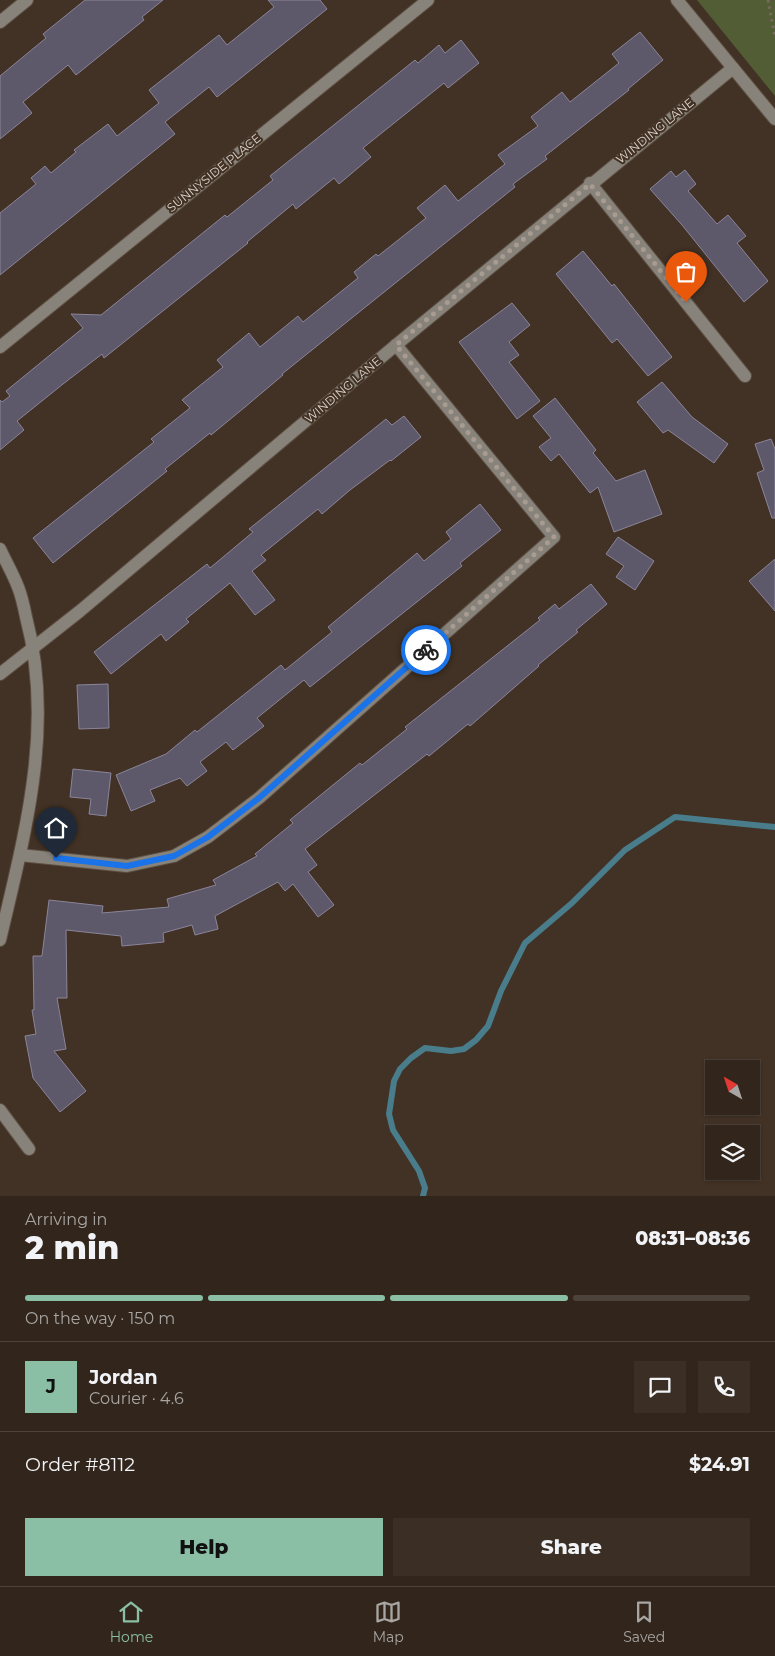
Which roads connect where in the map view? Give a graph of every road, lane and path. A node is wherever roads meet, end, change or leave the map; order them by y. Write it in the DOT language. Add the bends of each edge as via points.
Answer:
graph roads {
  1 [pos="27,0"];
  2 [pos="428,0"];
  3 [pos="677,0"];
  4 [pos="768,0"];
  5 [pos="0,22"];
  6 [pos="775,37"];
  7 [pos="733,68"];
  8 [pos="775,119"];
  9 [pos="590,184"];
  10 [pos="396,345"];
  11 [pos="0,347"];
  12 [pos="745,376"];
  13 [pos="0,549"];
  14 [pos="34,648"];
  15 [pos="0,674"];
  16 [pos="20,855"];
  17 [pos="0,940"];
  18 [pos="0,1110"];
  19 [pos="29,1149"];
  1 -- 5 [label="street"];
  2 -- 11 [label="street, SUNNYSIDE PLACE"];
  3 -- 7 [label="street"];
  4 -- 6 [label="path"];
  7 -- 8 [label="street"];
  7 -- 9 [label="street, WINDING LANE"];
  9 -- 10 [label="street, WINDING LANE"];
  9 -- 12 [label="street"];
  10 -- 14 [label="street, WINDING LANE"];
  10 -- 16 [label="street" via="554,537 259,798 208,837 174,856 127,866"];
  13 -- 14 [label="street" via="18,588"];
  14 -- 15 [label="street, WINDING LANE"];
  14 -- 16 [label="street" via="39,700 37,762"];
  16 -- 17 [label="street"];
  18 -- 19 [label="street"];
}
